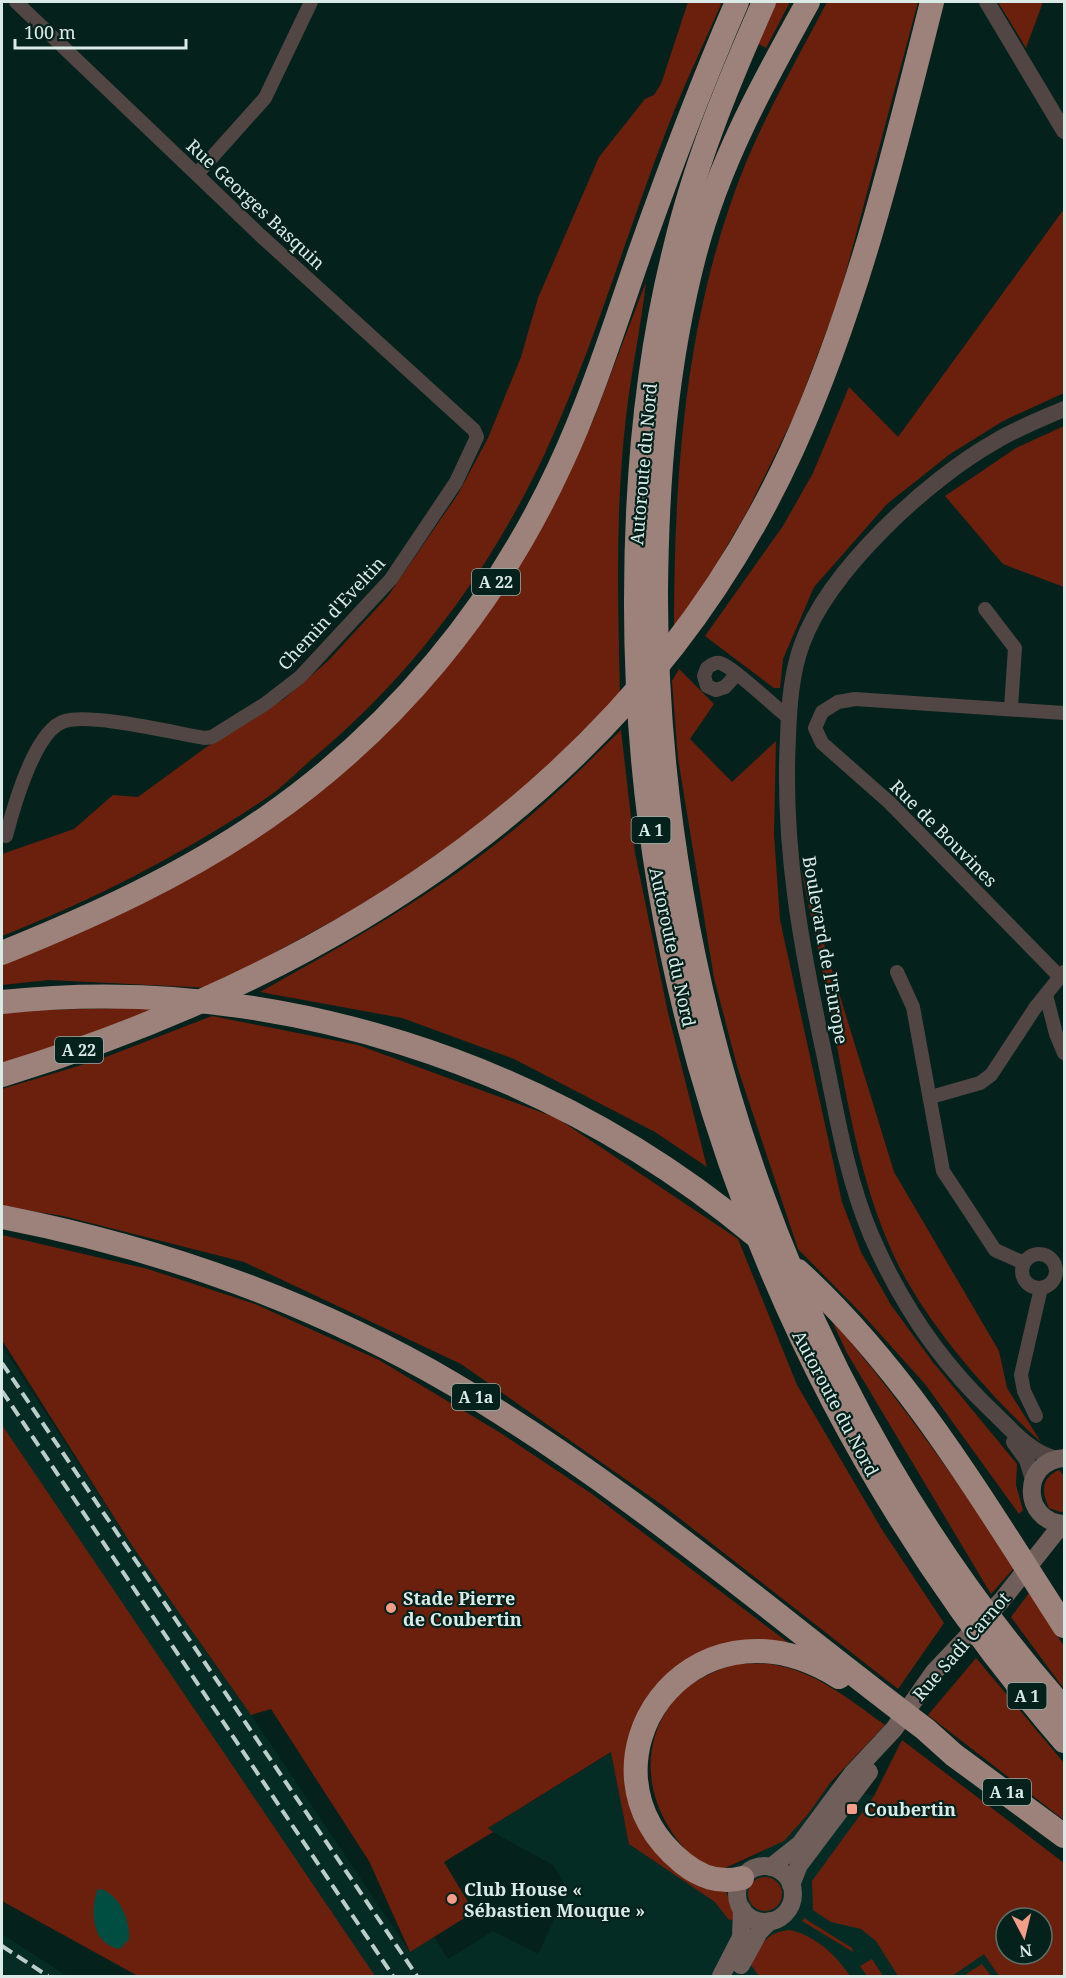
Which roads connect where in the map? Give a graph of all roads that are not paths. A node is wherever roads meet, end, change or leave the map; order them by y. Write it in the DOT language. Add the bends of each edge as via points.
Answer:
graph roads {
  1 [pos="16,2"];
  2 [pos="311,2"];
  3 [pos="737,2"];
  4 [pos="764,2"];
  5 [pos="808,2"];
  6 [pos="932,2"];
  7 [pos="987,2"];
  8 [pos="1065,131"];
  9 [pos="197,174"];
  10 [pos="1065,408"];
  11 [pos="474,430"];
  12 [pos="985,609"];
  13 [pos="736,675"];
  14 [pos="1011,708"];
  15 [pos="1065,713"];
  16 [pos="789,718"];
  17 [pos="6,836"];
  18 [pos="2,953"];
  19 [pos="897,972"];
  20 [pos="1062,975"];
  21 [pos="1046,995"];
  22 [pos="2,1002"];
  23 [pos="1065,1053"];
  24 [pos="2,1075"];
  25 [pos="932,1097"];
  26 [pos="2,1217"];
  27 [pos="1024,1263"];
  28 [pos="1041,1288"];
  29 [pos="984,1404"];
  30 [pos="1036,1416"];
  31 [pos="1061,1458"];
  32 [pos="1033,1480"];
  33 [pos="1037,1510"];
  34 [pos="1065,1524"];
  35 [pos="1031,1564"];
  36 [pos="968,1603"];
  37 [pos="1065,1626"];
  38 [pos="997,1643"];
  39 [pos="884,1704"];
  40 [pos="1065,1709"];
  41 [pos="894,1729"];
  42 [pos="1065,1741"];
  43 [pos="1065,1836"];
  44 [pos="771,1867"];
  45 [pos="742,1878"];
  46 [pos="791,1885"];
  47 [pos="742,1909"];
  48 [pos="770,1921"];
  49 [pos="722,1977"];
  50 [pos="735,1977"];
  1 -- 9 [label="street, Rue Georges Basquin"];
  2 -- 9 [label="street" via="265,98"];
  3 -- 18 [label="highway, A 22" via="683,132 572,439 531,525 441,657 384,719 265,819 124,900"];
  4 -- 36 [label="highway, Autoroute du Nord / A 1" via="717,115 683,215 646,404 637,528 636,627 638,701 650,822 669,941 695,1051 728,1159 761,1246 845,1425 902,1523"];
  5 -- 36 [label="highway, Autoroute du Nord / A 1" via="751,104 732,148 707,214 680,323 665,418 658,511 656,665 662,751 673,846 693,958 723,1076 769,1215 814,1317 870,1428"];
  6 -- 24 [label="highway, A 22" via="881,200 826,369 774,487 702,606 602,729 543,788 443,866 355,922 260,974 156,1021"];
  7 -- 8 [label="street"];
  9 -- 11 [label="street, Rue Georges Basquin"];
  10 -- 16 [label="street, Boulevard de l'Europe" via="976,453 912,504 866,550 826,599 804,640 795,669"];
  11 -- 17 [label="street, Chemin d'Eveltin" via="474,446 456,482 398,570 300,677 212,737 128,724 63,721 48,734 18,788"];
  12 -- 14 [label="street" via="1015,648"];
  13 -- 16 [label="street"];
  14 -- 15 [label="street"];
  14 -- 20 [label="street, Rue de Bouvines" via="867,699 838,702 822,712 815,728 822,743 891,803"];
  16 -- 29 [label="street, Boulevard de l'Europe" via="787,808 793,891 851,1179 867,1226 892,1279 931,1341"];
  19 -- 25 [label="street" via="913,1007"];
  20 -- 21 [label="street"];
  21 -- 23 [label="street"];
  21 -- 25 [label="street" via="991,1075 980,1083"];
  22 -- 37 [label="highway" via="58,997 165,998 332,1023 414,1047 513,1083 631,1144 688,1182 793,1267 862,1335 941,1436"];
  25 -- 27 [label="street" via="943,1171 995,1250"];
  26 -- 39 [label="highway, A 1a" via="123,1245 208,1271 318,1315 414,1362 487,1404 585,1470"];
  27 -- 28 [label="street" via="1026,1282"];
  27 -- 28 [label="street" via="1036,1254 1053,1261 1055,1278"];
  28 -- 30 [label="street" via="1021,1375"];
  29 -- 31 [label="street, Boulevard de l'Europe" via="1033,1449"];
  29 -- 32 [label="street, Boulevard de l'Europe" via="1025,1457"];
  31 -- 32 [label="main road" via="1044,1465"];
  32 -- 33 [label="main road, Rue Sadi Carnot" via="1031,1497"];
  33 -- 34 [label="main road" via="1047,1519"];
  33 -- 35 [label="main road, Rue Sadi Carnot" via="1039,1541"];
  34 -- 35 [label="main road, Rue Sadi Carnot"];
  35 -- 41 [label="main road, Rue Sadi Carnot" via="934,1672"];
  36 -- 38 [label="highway, Autoroute du Nord / A 1"];
  38 -- 40 [label="highway, Autoroute du Nord / A 1"];
  38 -- 42 [label="highway, Autoroute du Nord / A 1"];
  39 -- 43 [label="highway, A 1a"];
  39 -- 45 [label="highway" via="820,1667 766,1651 738,1651 712,1658 687,1671 668,1688 652,1711 640,1743 637,1778 644,1811 662,1843 687,1866 713,1879"];
  41 -- 44 [label="main road, Rue Sadi Carnot" via="852,1774 800,1844"];
  41 -- 46 [label="main road, Rue Sadi Carnot" via="875,1764 799,1865"];
  44 -- 45 [label="main road" via="753,1868"];
  44 -- 46 [label="main road" via="784,1873"];
  45 -- 47 [label="main road" via="737,1893"];
  46 -- 48 [label="main road" via="789,1907"];
  47 -- 48 [label="main road" via="754,1919"];
  47 -- 49 [label="main road" via="741,1937"];
  48 -- 50 [label="main road" via="759,1932"];
}
